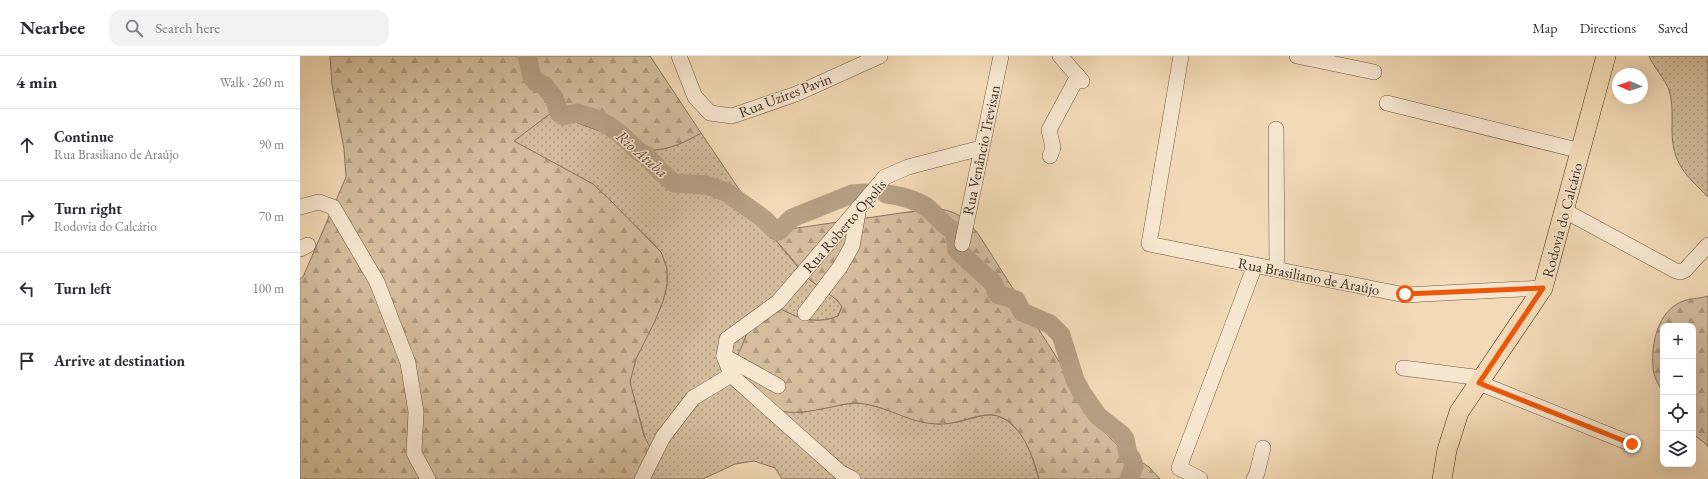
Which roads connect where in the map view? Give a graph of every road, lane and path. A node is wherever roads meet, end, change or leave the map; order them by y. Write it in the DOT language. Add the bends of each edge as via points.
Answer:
graph roads {
  1 [pos="679,56"];
  2 [pos="880,56"];
  3 [pos="1001,56"];
  4 [pos="1060,56"];
  5 [pos="1181,56"];
  6 [pos="1297,56"];
  7 [pos="1606,56"];
  8 [pos="1374,72"];
  9 [pos="1387,103"];
  10 [pos="1276,129"];
  11 [pos="981,148"];
  12 [pos="1581,151"];
  13 [pos="1050,156"];
  14 [pos="300,207"];
  15 [pos="859,207"];
  16 [pos="1565,211"];
  17 [pos="962,244"];
  18 [pos="1708,245"];
  19 [pos="1255,265"];
  20 [pos="1277,269"];
  21 [pos="1543,288"];
  22 [pos="805,313"];
  23 [pos="724,356"];
  24 [pos="1403,368"];
  25 [pos="731,375"];
  26 [pos="1481,381"];
  27 [pos="778,386"];
  28 [pos="1632,444"];
  29 [pos="1263,448"];
  30 [pos="428,479"];
  31 [pos="642,479"];
  32 [pos="853,479"];
  33 [pos="1200,479"];
  34 [pos="1254,479"];
  35 [pos="1442,479"];
  1 -- 2 [label="street, Rua Uzires Pavin" via="695,97 710,113 732,116 796,94"];
  3 -- 11 [label="street, Rua Venâncio Trevisan"];
  4 -- 13 [label="street" via="1080,78 1049,130 1053,148"];
  5 -- 19 [label="street, Rua Brasiliano de Araújo" via="1149,244"];
  6 -- 8 [label="street"];
  7 -- 12 [label="main road, Rodovia do Calcário"];
  9 -- 12 [label="street"];
  10 -- 20 [label="street"];
  11 -- 15 [label="street, Rua Roberto Opolis" via="908,167 885,177"];
  11 -- 17 [label="street, Rua Venâncio Trevisan"];
  12 -- 16 [label="main road, Rodovia do Calcário"];
  14 -- 30 [label="street" via="319,202 333,208 377,282 408,362 416,412 414,453"];
  15 -- 22 [label="street" via="852,246 840,267"];
  15 -- 23 [label="street, Rua Roberto Opolis" via="778,302 727,339"];
  16 -- 18 [label="street" via="1680,272 1685,270"];
  16 -- 21 [label="main road, Rodovia do Calcário"];
  19 -- 20 [label="street, Rua Brasiliano de Araújo"];
  19 -- 33 [label="street" via="1179,468"];
  20 -- 21 [label="street, Rua Brasiliano de Araújo" via="1405,294"];
  21 -- 26 [label="main road, Rodovia do Calcário"];
  23 -- 25 [label="street"];
  23 -- 27 [label="street"];
  24 -- 26 [label="street"];
  25 -- 31 [label="street" via="693,398 663,436"];
  25 -- 32 [label="street" via="841,473"];
  26 -- 28 [label="street"];
  26 -- 35 [label="main road, Rodovia do Calcário" via="1459,412 1447,450"];
  29 -- 34 [label="street"];
}
